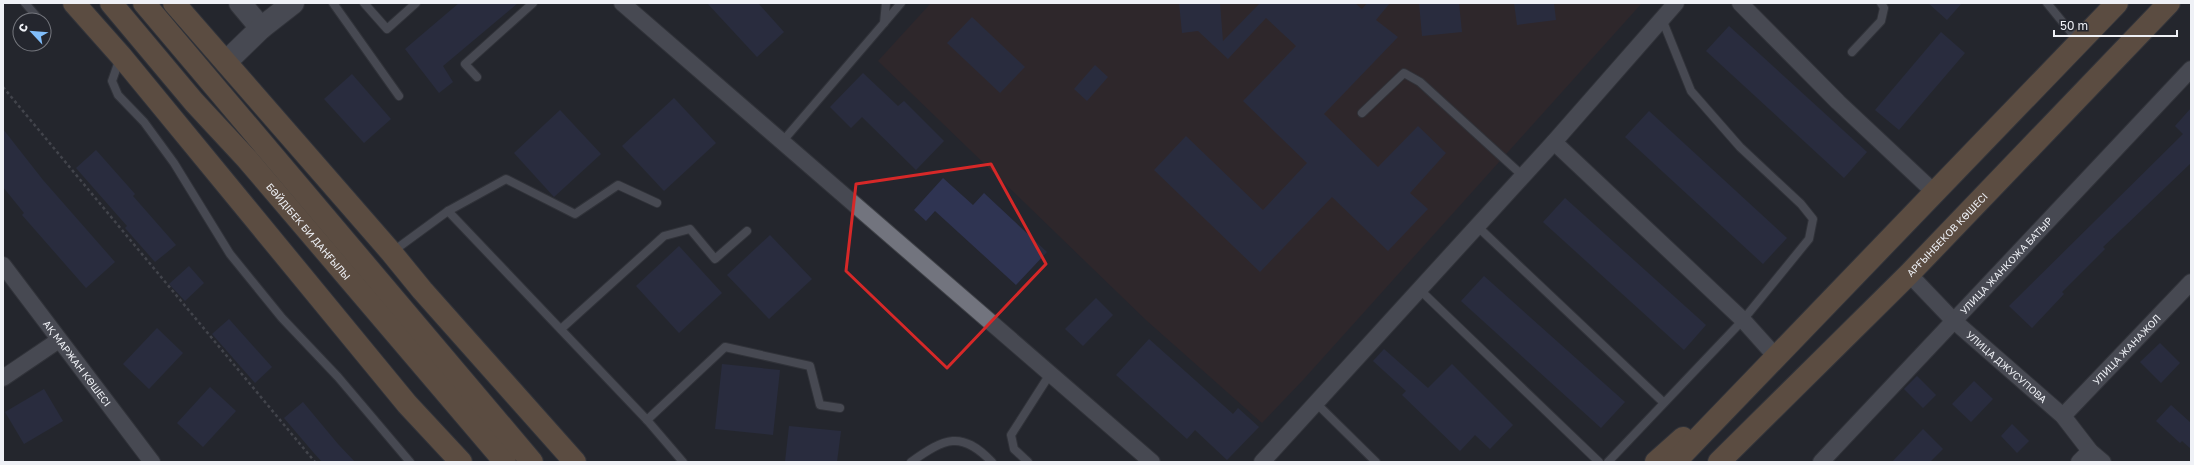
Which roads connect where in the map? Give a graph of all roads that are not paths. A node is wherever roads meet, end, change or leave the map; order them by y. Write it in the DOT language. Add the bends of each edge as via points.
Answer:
graph roads {
  1 [pos="25,3"];
  2 [pos="74,3"];
  3 [pos="111,3"];
  4 [pos="144,3"];
  5 [pos="174,3"];
  6 [pos="240,3"];
  7 [pos="293,3"];
  8 [pos="333,3"];
  9 [pos="364,3"];
  10 [pos="416,3"];
  11 [pos="533,3"];
  12 [pos="622,3"];
  13 [pos="886,3"];
  14 [pos="901,3"];
  15 [pos="1676,3"];
  16 [pos="1740,3"];
  17 [pos="1881,3"];
  18 [pos="2047,3"];
  19 [pos="2118,3"];
  20 [pos="2169,3"];
  21 [pos="33,12"];
  22 [pos="1662,19"];
  23 [pos="884,23"];
  24 [pos="261,28"];
  25 [pos="2080,43"];
  26 [pos="1852,52"];
  27 [pos="121,56"];
  28 [pos="226,62"];
  29 [pos="2191,69"];
  30 [pos="477,77"];
  31 [pos="399,96"];
  32 [pos="1362,113"];
  33 [pos="782,142"];
  34 [pos="1554,142"];
  35 [pos="1523,176"];
  36 [pos="1935,193"];
  37 [pos="657,203"];
  38 [pos="448,211"];
  39 [pos="1478,226"];
  40 [pos="747,231"];
  41 [pos="391,252"];
  42 [pos="3,265"];
  43 [pos="1909,274"];
  44 [pos="2191,282"];
  45 [pos="1420,290"];
  46 [pos="1743,320"];
  47 [pos="1953,320"];
  48 [pos="562,329"];
  49 [pos="59,340"];
  50 [pos="1777,358"];
  51 [pos="1050,374"];
  52 [pos="3,378"];
  53 [pos="1743,392"];
  54 [pos="1663,402"];
  55 [pos="1316,403"];
  56 [pos="840,408"];
  57 [pos="1772,411"];
  58 [pos="2063,416"];
  59 [pos="647,420"];
  60 [pos="2090,451"];
  61 [pos="152,462"];
  62 [pos="410,462"];
  63 [pos="461,462"];
  64 [pos="505,462"];
  65 [pos="532,462"];
  66 [pos="575,462"];
  67 [pos="683,462"];
  68 [pos="911,462"];
  69 [pos="992,462"];
  70 [pos="1028,462"];
  71 [pos="1152,462"];
  72 [pos="1262,462"];
  73 [pos="1376,462"];
  74 [pos="1599,462"];
  75 [pos="1608,462"];
  76 [pos="1656,462"];
  77 [pos="1675,462"];
  78 [pos="1719,462"];
  79 [pos="1741,462"];
  80 [pos="1821,462"];
  81 [pos="2079,462"];
  82 [pos="2102,462"];
  1 -- 21 [label="lane"];
  2 -- 27 [label="main road"];
  3 -- 64 [label="main road, БӘЙДІБЕК БИ ДАҢҒЫЛЫ"];
  4 -- 65 [label="main road, БӘЙДІБЕК БИ ДАҢҒЫЛЫ"];
  5 -- 28 [label="main road"];
  6 -- 24 [label="street"];
  7 -- 24 [label="street"];
  8 -- 31 [label="lane"];
  9 -- 10 [label="lane" via="387,29"];
  11 -- 30 [label="lane" via="465,64"];
  12 -- 33 [label="street"];
  13 -- 23 [label="lane"];
  14 -- 23 [label="lane"];
  15 -- 22 [label="street"];
  16 -- 36 [label="street" via="1838,102"];
  17 -- 26 [label="lane" via="1884,8 1881,21"];
  18 -- 25 [label="lane"];
  19 -- 25 [label="main road"];
  20 -- 43 [label="main road, АРҒЫНБЕКОВ КӨШЕСІ"];
  22 -- 34 [label="street"];
  22 -- 46 [label="lane" via="1691,91 1740,147 1801,204 1813,220 1809,239"];
  23 -- 33 [label="lane"];
  24 -- 28 [label="street"];
  25 -- 36 [label="main road"];
  27 -- 62 [label="lane" via="112,81 118,95 144,122 174,163 230,254 282,318"];
  27 -- 63 [label="main road" via="407,404"];
  28 -- 41 [label="main road"];
  29 -- 47 [label="street, УЛИЦА ЖАНКОЖА БАТЫР"];
  32 -- 35 [label="lane" via="1404,73 1420,82"];
  33 -- 51 [label="street"];
  34 -- 35 [label="street"];
  34 -- 46 [label="street"];
  35 -- 39 [label="street"];
  36 -- 50 [label="main road"];
  37 -- 38 [label="lane" via="618,184 575,214 506,179"];
  38 -- 41 [label="lane"];
  38 -- 48 [label="lane"];
  39 -- 45 [label="street"];
  39 -- 54 [label="lane"];
  40 -- 48 [label="lane" via="715,259 690,229 664,236"];
  41 -- 66 [label="main road"];
  42 -- 49 [label="street, АҚ МАРЖАН КӨШЕСІ"];
  43 -- 47 [label="street, УЛИЦА ДЖУСУПОВА"];
  43 -- 57 [label="main road, АРҒЫНБЕКОВ КӨШЕСІ"];
  44 -- 58 [label="street, УЛИЦА ЖАНАЖОЛ"];
  45 -- 55 [label="street"];
  45 -- 74 [label="lane"];
  46 -- 50 [label="street"];
  46 -- 54 [label="lane"];
  47 -- 58 [label="street, УЛИЦА ДЖУСУПОВА"];
  47 -- 80 [label="street, УЛИЦА ЖАНКОЖА БАТЫР"];
  48 -- 59 [label="lane"];
  49 -- 52 [label="street"];
  49 -- 61 [label="street, АҚ МАРЖАН КӨШЕСІ"];
  50 -- 53 [label="main road"];
  51 -- 70 [label="lane" via="1011,435 1014,449"];
  51 -- 71 [label="street"];
  53 -- 76 [label="main road" via="1695,427"];
  53 -- 77 [label="main road"];
  54 -- 75 [label="lane"];
  55 -- 72 [label="street"];
  55 -- 73 [label="lane"];
  56 -- 59 [label="lane" via="820,405 810,366 725,347"];
  57 -- 78 [label="main road, АРҒЫНБЕКОВ КӨШЕСІ"];
  57 -- 79 [label="main road"];
  58 -- 60 [label="street, УЛИЦА ДЖУСУПОВА"];
  59 -- 67 [label="lane"];
  60 -- 81 [label="street"];
  60 -- 82 [label="street, УЛИЦА ДЖУСУПОВА"];
  68 -- 69 [label="lane" via="943,442 961,440 978,448"];
}
